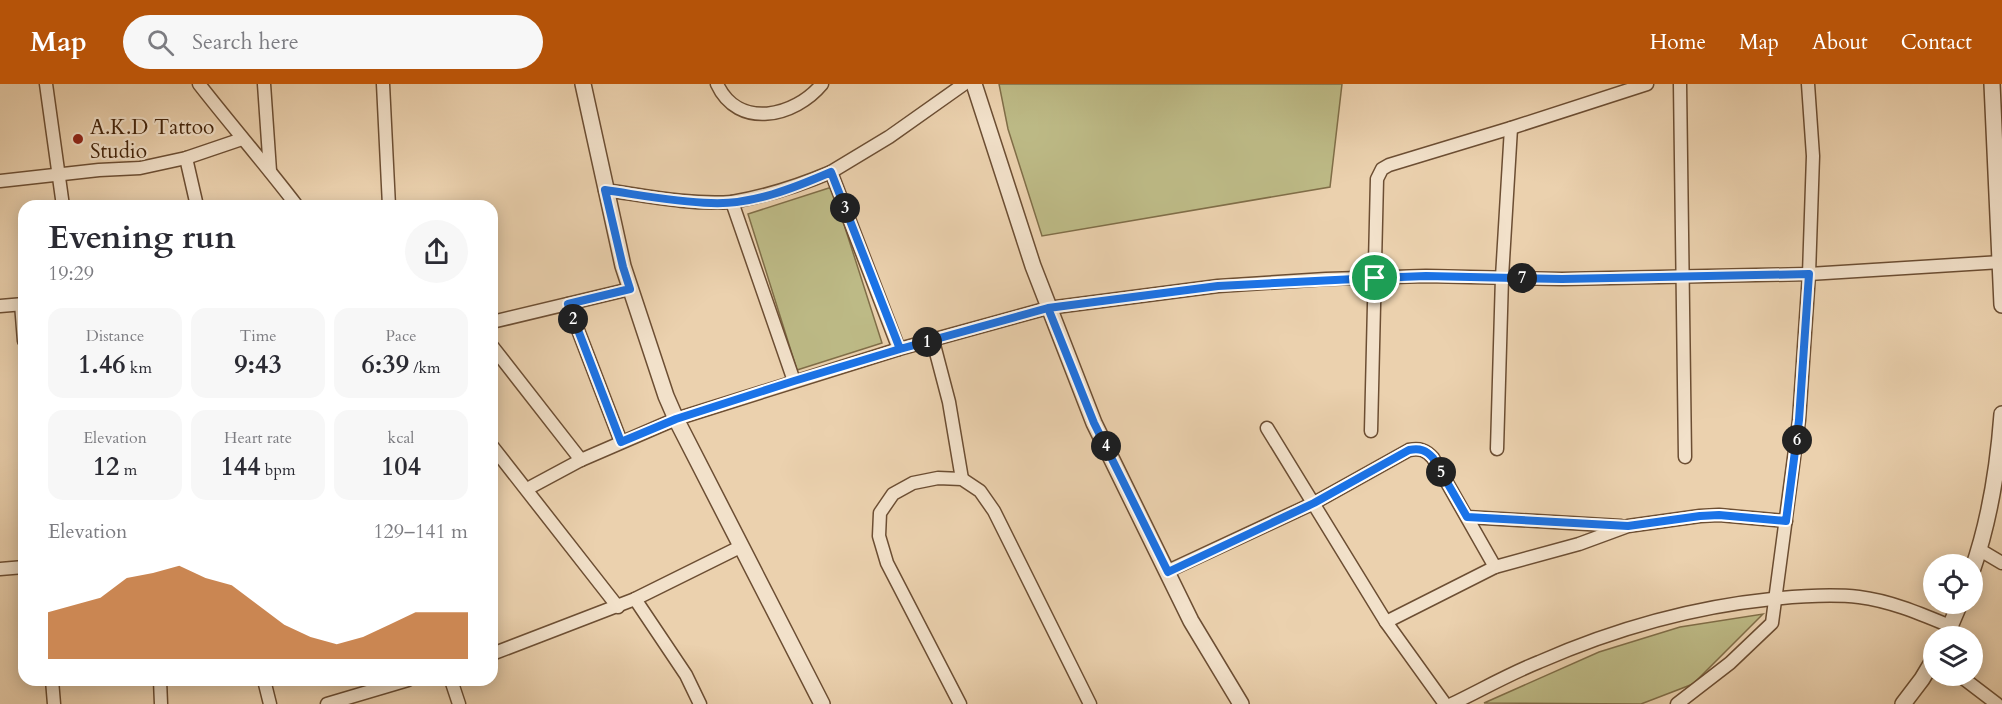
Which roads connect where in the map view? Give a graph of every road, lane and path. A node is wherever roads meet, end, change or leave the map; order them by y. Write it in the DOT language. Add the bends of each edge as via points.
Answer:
graph roads {
  1 [pos="46,84"];
  2 [pos="199,84"];
  3 [pos="264,84"];
  4 [pos="383,84"];
  5 [pos="583,84"];
  6 [pos="717,84"];
  7 [pos="822,84"];
  8 [pos="964,84"];
  9 [pos="974,84"];
  10 [pos="1647,84"];
  11 [pos="1680,84"];
  12 [pos="1808,84"];
  13 [pos="1992,84"];
  14 [pos="1511,128"];
  15 [pos="242,139"];
  16 [pos="186,158"];
  17 [pos="270,171"];
  18 [pos="831,172"];
  19 [pos="57,174"];
  20 [pos="0,181"];
  21 [pos="605,190"];
  22 [pos="62,200"];
  23 [pos="196,200"];
  24 [pos="292,200"];
  25 [pos="390,200"];
  26 [pos="732,202"];
  27 [pos="2001,262"];
  28 [pos="1809,274"];
  29 [pos="1502,277"];
  30 [pos="1682,277"];
  31 [pos="1375,278"];
  32 [pos="630,289"];
  33 [pos="18,304"];
  34 [pos="568,304"];
  35 [pos="2002,305"];
  36 [pos="0,306"];
  37 [pos="1048,308"];
  38 [pos="498,321"];
  39 [pos="933,341"];
  40 [pos="900,349"];
  41 [pos="498,354"];
  42 [pos="794,381"];
  43 [pos="2002,414"];
  44 [pos="676,419"];
  45 [pos="1267,428"];
  46 [pos="1371,431"];
  47 [pos="621,442"];
  48 [pos="1497,449"];
  49 [pos="498,453"];
  50 [pos="1685,457"];
  51 [pos="581,460"];
  52 [pos="962,479"];
  53 [pos="527,489"];
  54 [pos="1314,503"];
  55 [pos="1467,517"];
  56 [pos="1786,521"];
  57 [pos="1628,526"];
  58 [pos="742,546"];
  59 [pos="1980,550"];
  60 [pos="1978,554"];
  61 [pos="2002,563"];
  62 [pos="1494,567"];
  63 [pos="18,568"];
  64 [pos="0,569"];
  65 [pos="1168,572"];
  66 [pos="635,599"];
  67 [pos="1775,599"];
  68 [pos="618,607"];
  69 [pos="1386,622"];
  70 [pos="1939,626"];
  71 [pos="498,652"];
  72 [pos="1923,677"];
  73 [pos="52,686"];
  74 [pos="160,686"];
  75 [pos="266,686"];
  76 [pos="388,686"];
  77 [pos="453,686"];
  78 [pos="1973,686"];
  79 [pos="54,704"];
  80 [pos="161,704"];
  81 [pos="270,704"];
  82 [pos="327,704"];
  83 [pos="459,704"];
  84 [pos="700,704"];
  85 [pos="822,704"];
  86 [pos="960,704"];
  87 [pos="1090,704"];
  88 [pos="1241,704"];
  89 [pos="1445,704"];
  90 [pos="1452,704"];
  91 [pos="1677,704"];
  92 [pos="1903,704"];
  93 [pos="1997,704"];
  1 -- 19 [label="street"];
  2 -- 15 [label="street"];
  3 -- 17 [label="street"];
  4 -- 25 [label="street"];
  5 -- 21 [label="street"];
  6 -- 7 [label="street" via="741,110 771,114 813,96"];
  8 -- 18 [label="street"];
  9 -- 37 [label="street"];
  10 -- 14 [label="street"];
  11 -- 30 [label="street"];
  12 -- 28 [label="street" via="1813,156"];
  13 -- 27 [label="street"];
  14 -- 29 [label="street"];
  14 -- 31 [label="street" via="1382,169 1377,179"];
  15 -- 16 [label="street"];
  15 -- 17 [label="street"];
  16 -- 19 [label="street" via="140,168"];
  16 -- 23 [label="street"];
  17 -- 24 [label="street"];
  18 -- 26 [label="street" via="797,187"];
  18 -- 40 [label="street"];
  19 -- 20 [label="street"];
  19 -- 22 [label="street"];
  21 -- 26 [label="street" via="711,204"];
  21 -- 32 [label="street"];
  26 -- 42 [label="street"];
  27 -- 28 [label="street"];
  27 -- 35 [label="street"];
  28 -- 30 [label="street"];
  28 -- 56 [label="street" via="1799,420"];
  29 -- 30 [label="street"];
  29 -- 31 [label="street"];
  29 -- 48 [label="street"];
  30 -- 50 [label="street"];
  31 -- 37 [label="street" via="1218,286"];
  31 -- 46 [label="street"];
  32 -- 34 [label="street"];
  32 -- 44 [label="street"];
  33 -- 36 [label="street"];
  34 -- 38 [label="street"];
  34 -- 47 [label="street"];
  37 -- 39 [label="street"];
  37 -- 65 [label="street" via="1094,423"];
  39 -- 40 [label="street"];
  39 -- 52 [label="street" via="949,402"];
  40 -- 42 [label="street"];
  41 -- 51 [label="street"];
  42 -- 44 [label="street"];
  43 -- 59 [label="street" via="1999,454"];
  44 -- 47 [label="street"];
  44 -- 58 [label="street"];
  45 -- 54 [label="street"];
  47 -- 51 [label="street"];
  49 -- 53 [label="street"];
  51 -- 53 [label="street"];
  52 -- 86 [label="street" via="913,483 893,494 880,513 879,536 887,563"];
  52 -- 87 [label="street" via="980,491 994,511"];
  53 -- 68 [label="street"];
  54 -- 55 [label="street" via="1417,448 1433,458"];
  54 -- 65 [label="street"];
  54 -- 69 [label="street"];
  55 -- 57 [label="street"];
  55 -- 62 [label="street"];
  56 -- 57 [label="street" via="1719,515"];
  56 -- 67 [label="street"];
  57 -- 62 [label="street"];
  58 -- 66 [label="street"];
  58 -- 85 [label="street"];
  59 -- 60 [label="street"];
  59 -- 61 [label="street"];
  62 -- 69 [label="street"];
  63 -- 64 [label="street"];
  65 -- 88 [label="street" via="1191,621"];
  66 -- 68 [label="street"];
  66 -- 84 [label="street" via="681,667"];
  67 -- 70 [label="street" via="1859,597 1907,608"];
  67 -- 90 [label="street" via="1692,611 1622,632 1539,661"];
  67 -- 91 [label="street" via="1772,623 1730,663"];
  68 -- 71 [label="street"];
  69 -- 89 [label="street"];
  72 -- 92 [label="street"];
  73 -- 79 [label="street"];
  74 -- 80 [label="street"];
  75 -- 81 [label="street"];
  76 -- 82 [label="street"];
  77 -- 83 [label="street"];
  78 -- 93 [label="street"];
}
